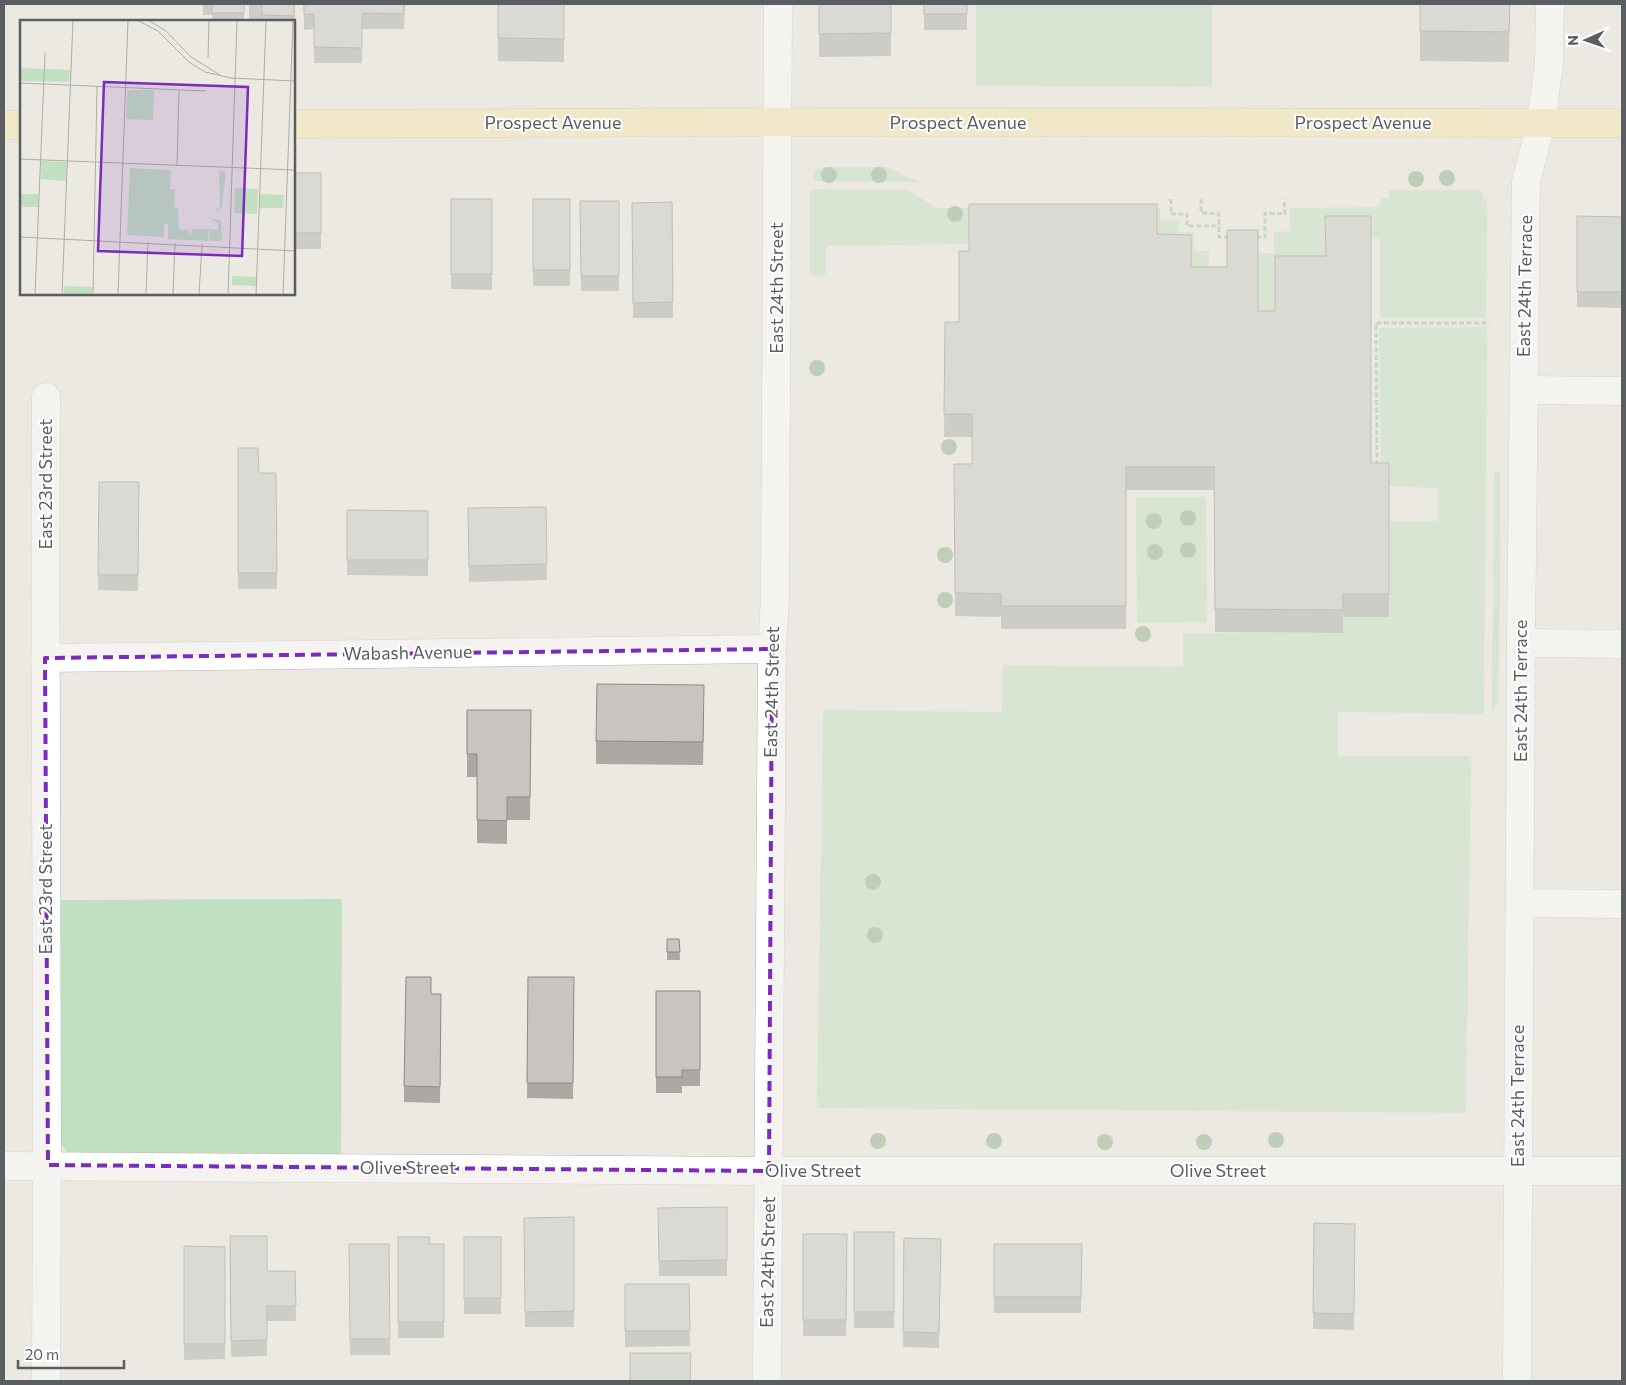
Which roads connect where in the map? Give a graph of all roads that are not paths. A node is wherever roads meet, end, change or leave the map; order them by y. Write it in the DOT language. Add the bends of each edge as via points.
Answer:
graph roads {
  1 [pos="778,4"];
  2 [pos="1550,4"];
  3 [pos="777,122"];
  4 [pos="1622,123"];
  5 [pos="295,124"];
  6 [pos="1541,124"];
  7 [pos="4,125"];
  8 [pos="20,125"];
  9 [pos="1524,390"];
  10 [pos="1622,391"];
  11 [pos="46,397"];
  12 [pos="1521,643"];
  13 [pos="1622,644"];
  14 [pos="772,649"];
  15 [pos="45,658"];
  16 [pos="1520,903"];
  17 [pos="1622,904"];
  18 [pos="48,1165"];
  19 [pos="4,1166"];
  20 [pos="769,1171"];
  21 [pos="1518,1171"];
  22 [pos="1622,1172"];
  23 [pos="46,1381"];
  24 [pos="767,1381"];
  25 [pos="1517,1381"];
  1 -- 3 [label="street, East 24th Street"];
  2 -- 6 [label="street, East 24th Terrace" via="1549,64"];
  3 -- 5 [label="main road, Prospect Avenue"];
  3 -- 6 [label="main road, Prospect Avenue"];
  3 -- 14 [label="street, East 24th Street" via="778,294"];
  4 -- 6 [label="main road, Prospect Avenue"];
  6 -- 9 [label="street, East 24th Terrace" via="1526,182"];
  7 -- 8 [label="main road"];
  9 -- 10 [label="street"];
  9 -- 12 [label="street, East 24th Terrace"];
  11 -- 15 [label="street, East 23rd Street"];
  12 -- 13 [label="street"];
  12 -- 16 [label="street, East 24th Terrace"];
  14 -- 15 [label="street, Wabash Avenue"];
  14 -- 20 [label="street, East 24th Street"];
  15 -- 18 [label="street, East 23rd Street"];
  16 -- 17 [label="street"];
  16 -- 21 [label="street, East 24th Terrace"];
  18 -- 19 [label="street, Olive Street"];
  18 -- 20 [label="street, Olive Street"];
  18 -- 23 [label="street, East 23rd Street"];
  20 -- 21 [label="street, Olive Street"];
  20 -- 24 [label="street, East 24th Street"];
  21 -- 22 [label="street, Olive Street"];
  21 -- 25 [label="street, East 24th Terrace"];
}
